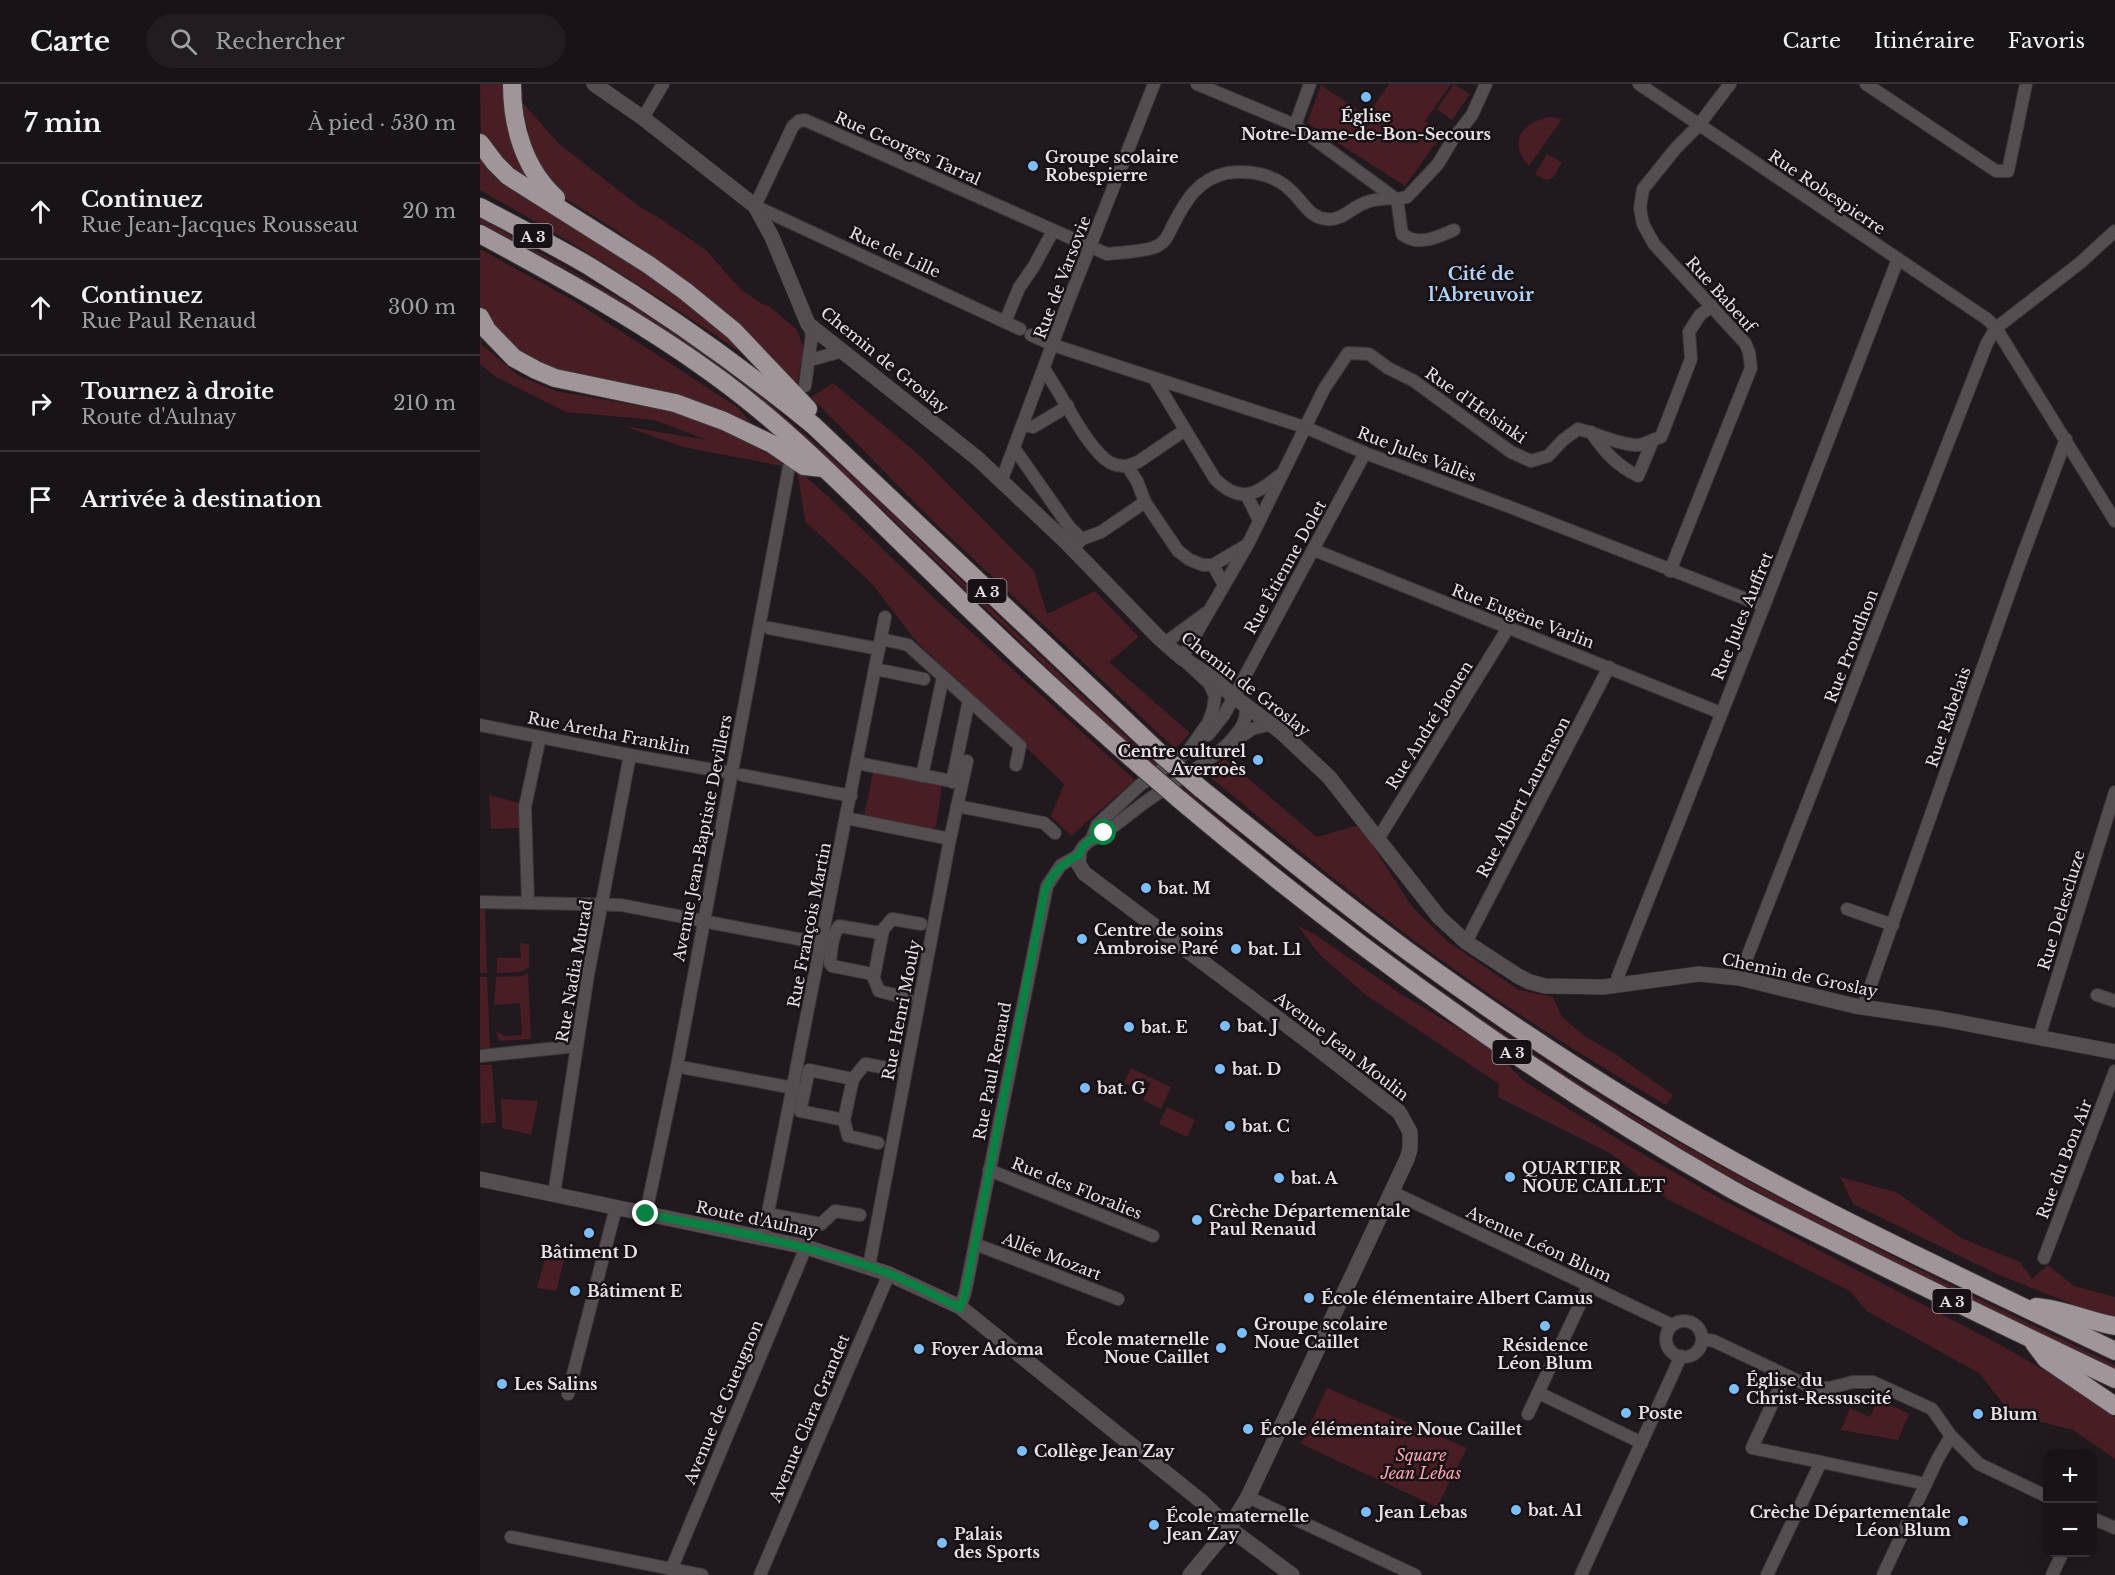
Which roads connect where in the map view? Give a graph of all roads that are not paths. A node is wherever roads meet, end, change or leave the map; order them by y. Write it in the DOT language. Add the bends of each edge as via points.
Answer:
graph roads {
  1 [pos="512,84"];
  2 [pos="594,84"];
  3 [pos="663,84"];
  4 [pos="1154,84"];
  5 [pos="1197,84"];
  6 [pos="1310,84"];
  7 [pos="1486,84"];
  8 [pos="1639,84"];
  9 [pos="1730,84"];
  10 [pos="1866,84"];
  11 [pos="2026,84"];
  12 [pos="643,118"];
  13 [pos="1295,125"];
  14 [pos="1698,126"];
  15 [pos="480,143"];
  16 [pos="1396,198"];
  17 [pos="755,206"];
  18 [pos="480,207"];
  19 [pos="588,226"];
  20 [pos="1454,230"];
  21 [pos="1053,231"];
  22 [pos="2115,231"];
  23 [pos="480,234"];
  24 [pos="1091,246"];
  25 [pos="1898,259"];
  26 [pos="1712,306"];
  27 [pos="480,317"];
  28 [pos="1005,322"];
  29 [pos="808,324"];
  30 [pos="1996,328"];
  31 [pos="1053,345"];
  32 [pos="843,351"];
  33 [pos="810,360"];
  34 [pos="1044,369"];
  35 [pos="1154,378"];
  36 [pos="805,386"];
  37 [pos="1068,406"];
  38 [pos="813,425"];
  39 [pos="1023,425"];
  40 [pos="1306,428"];
  41 [pos="1185,430"];
  42 [pos="1591,432"];
  43 [pos="2066,439"];
  44 [pos="1653,440"];
  45 [pos="1014,448"];
  46 [pos="1365,453"];
  47 [pos="1127,466"];
  48 [pos="789,467"];
  49 [pos="824,468"];
  50 [pos="1286,469"];
  51 [pos="1001,482"];
  52 [pos="1246,494"];
  53 [pos="1145,502"];
  54 [pos="1260,520"];
  55 [pos="2115,521"];
  56 [pos="1077,544"];
  57 [pos="1248,544"];
  58 [pos="1314,550"];
  59 [pos="1213,565"];
  60 [pos="1670,571"];
  61 [pos="1224,585"];
  62 [pos="1764,606"];
  63 [pos="1209,610"];
  64 [pos="885,617"];
  65 [pos="769,628"];
  66 [pos="1508,628"];
  67 [pos="1165,643"];
  68 [pos="880,644"];
  69 [pos="1182,658"];
  70 [pos="1609,667"];
  71 [pos="875,669"];
  72 [pos="943,676"];
  73 [pos="924,680"];
  74 [pos="1233,696"];
  75 [pos="969,700"];
  76 [pos="1246,706"];
  77 [pos="1721,713"];
  78 [pos="1271,724"];
  79 [pos="480,726"];
  80 [pos="540,737"];
  81 [pos="1223,749"];
  82 [pos="1188,751"];
  83 [pos="630,755"];
  84 [pos="967,760"];
  85 [pos="857,763"];
  86 [pos="1017,765"];
  87 [pos="736,774"];
  88 [pos="922,776"];
  89 [pos="957,782"];
  90 [pos="2115,792"];
  91 [pos="850,796"];
  92 [pos="957,806"];
  93 [pos="846,818"];
  94 [pos="1055,833"];
  95 [pos="1092,838"];
  96 [pos="950,839"];
  97 [pos="1378,839"];
  98 [pos="1079,855"];
  99 [pos="480,902"];
  100 [pos="528,903"];
  101 [pos="603,904"];
  102 [pos="1847,909"];
  103 [pos="708,922"];
  104 [pos="921,924"];
  105 [pos="1893,925"];
  106 [pos="883,930"];
  107 [pos="1466,942"];
  108 [pos="827,945"];
  109 [pos="873,977"];
  110 [pos="1739,978"];
  111 [pos="1617,985"];
  112 [pos="2097,995"];
  113 [pos="907,998"];
  114 [pos="2115,1001"];
  115 [pos="1863,1007"];
  116 [pos="2039,1037"];
  117 [pos="577,1046"];
  118 [pos="2115,1052"];
  119 [pos="480,1056"];
  120 [pos="686,1068"];
  121 [pos="893,1069"];
  122 [pos="2115,1071"];
  123 [pos="853,1079"];
  124 [pos="799,1089"];
  125 [pos="844,1120"];
  126 [pos="878,1143"];
  127 [pos="989,1170"];
  128 [pos="480,1179"];
  129 [pos="1392,1192"];
  130 [pos="554,1194"];
  131 [pos="616,1207"];
  132 [pos="646,1214"];
  133 [pos="768,1214"];
  134 [pos="860,1215"];
  135 [pos="1153,1236"];
  136 [pos="763,1238"];
  137 [pos="975,1244"];
  138 [pos="806,1247"];
  139 [pos="2044,1258"];
  140 [pos="869,1266"];
  141 [pos="889,1274"];
  142 [pos="1589,1285"];
  143 [pos="1118,1299"];
  144 [pos="2021,1306"];
  145 [pos="960,1308"];
  146 [pos="1672,1325"];
  147 [pos="2115,1326"];
  148 [pos="1702,1339"];
  149 [pos="2032,1339"];
  150 [pos="2115,1351"];
  151 [pos="1680,1356"];
  152 [pos="1785,1376"];
  153 [pos="2115,1378"];
  154 [pos="1539,1393"];
  155 [pos="568,1394"];
  156 [pos="2115,1406"];
  157 [pos="1528,1414"];
  158 [pos="1951,1437"];
  159 [pos="1642,1443"];
  160 [pos="1821,1462"];
  161 [pos="1926,1484"];
  162 [pos="2043,1495"];
  163 [pos="1248,1497"];
  164 [pos="2097,1520"];
  165 [pos="1229,1528"];
  166 [pos="2115,1528"];
  167 [pos="511,1537"];
  168 [pos="2061,1557"];
  169 [pos="671,1570"];
  170 [pos="702,1575"];
  171 [pos="760,1575"];
  172 [pos="1190,1575"];
  173 [pos="1292,1575"];
  174 [pos="1415,1575"];
  175 [pos="1581,1575"];
  176 [pos="1767,1575"];
  177 [pos="1883,1575"];
  178 [pos="2052,1575"];
  1 -- 19 [label="highway" via="527,161 548,191 583,216"];
  2 -- 12 [label="street, Chemin de Groslay"];
  3 -- 12 [label="street"];
  4 -- 24 [label="street, Rue de Varsovie"];
  5 -- 13 [label="street"];
  6 -- 13 [label="street"];
  7 -- 16 [label="street" via="1472,115 1438,164 1407,197"];
  8 -- 14 [label="street, Rue Robespierre"];
  9 -- 14 [label="street, Rue Babeuf"];
  10 -- 11 [label="street" via="1996,171 2008,171"];
  12 -- 17 [label="street, Chemin de Groslay"];
  13 -- 16 [label="street"];
  14 -- 25 [label="street, Rue Robespierre"];
  14 -- 26 [label="street, Rue Babeuf" via="1643,189 1640,208 1643,224 1654,244"];
  15 -- 19 [label="highway" via="508,176"];
  16 -- 20 [label="street" via="1406,238 1420,241"];
  16 -- 24 [label="street, Rue Georges Tarral" via="1369,200 1340,218 1324,219 1312,214 1297,196 1272,177 1245,171 1206,180 1194,190 1166,239 1156,248 1107,254"];
  17 -- 21 [label="street, Rue Georges Tarral" via="793,126 805,120"];
  17 -- 28 [label="street, Rue de Lille"];
  17 -- 29 [label="street, Chemin de Groslay"];
  18 -- 38 [label="highway, A 3" via="634,294 711,345"];
  19 -- 38 [label="highway" via="649,265 734,331 808,408"];
  21 -- 24 [label="street, Rue Georges Tarral"];
  21 -- 28 [label="street" via="1019,288"];
  22 -- 30 [label="street"];
  23 -- 49 [label="highway, A 3" via="619,312 724,382"];
  24 -- 31 [label="street, Rue de Varsovie"];
  25 -- 30 [label="street, Rue Robespierre"];
  25 -- 62 [label="street, Rue Jules Auffret"];
  26 -- 44 [label="street" via="1700,315 1689,332 1691,359 1661,436"];
  26 -- 60 [label="street, Rue Babeuf" via="1744,343 1751,368"];
  27 -- 49 [label="highway" via="514,358 536,370 555,378 675,403 772,444 804,466"];
  28 -- 31 [label="street, Rue de Lille"];
  29 -- 32 [label="street, Chemin de Groslay"];
  29 -- 33 [label="street" via="812,334"];
  30 -- 43 [label="street"];
  30 -- 110 [label="street, Rue Proudhon"];
  31 -- 34 [label="street, Rue de Varsovie"];
  31 -- 35 [label="street, Rue Jules Vallès"];
  32 -- 33 [label="street"];
  32 -- 51 [label="street, Chemin de Groslay" via="977,458"];
  33 -- 36 [label="street"];
  34 -- 37 [label="street"];
  34 -- 39 [label="street, Rue de Varsovie"];
  35 -- 40 [label="street, Rue Jules Vallès"];
  35 -- 41 [label="street"];
  37 -- 39 [label="street" via="1033,428"];
  37 -- 47 [label="street" via="1104,459"];
  38 -- 144 [label="highway, A 3, bridge" via="1162,755 1408,951 1633,1103 1814,1204"];
  39 -- 45 [label="street, Rue de Varsovie"];
  40 -- 42 [label="street, Rue d'Helsinki" via="1324,389 1348,353 1369,354 1414,381 1511,452 1531,461 1548,456 1578,429"];
  40 -- 46 [label="street, Rue Jules Vallès"];
  40 -- 50 [label="street"];
  41 -- 47 [label="street"];
  41 -- 52 [label="street" via="1222,487"];
  42 -- 44 [label="street" via="1626,444 1640,445"];
  42 -- 44 [label="street" via="1605,452 1638,476"];
  43 -- 55 [label="street"];
  43 -- 105 [label="street, Rue Rabelais"];
  45 -- 51 [label="street, Rue de Varsovie"];
  45 -- 56 [label="street"];
  46 -- 58 [label="street, Rue Étienne Dolet"];
  46 -- 60 [label="street, Rue Jules Vallès"];
  47 -- 53 [label="street"];
  48 -- 87 [label="street, Avenue Jean-Baptiste Devillers"];
  49 -- 149 [label="highway, A 3, bridge" via="999,639 1144,769 1268,874 1418,987 1564,1087 1735,1191"];
  50 -- 52 [label="street" via="1255,494"];
  50 -- 54 [label="street"];
  51 -- 56 [label="street, Chemin de Groslay"];
  52 -- 54 [label="street"];
  53 -- 56 [label="street"];
  53 -- 59 [label="street" via="1178,551 1196,562"];
  54 -- 57 [label="street"];
  56 -- 67 [label="street, Chemin de Groslay"];
  57 -- 59 [label="street"];
  57 -- 61 [label="street"];
  58 -- 66 [label="street, Rue Eugène Varlin"];
  58 -- 74 [label="street, Rue Étienne Dolet"];
  59 -- 61 [label="street"];
  60 -- 62 [label="street, Rue Jules Vallès"];
  61 -- 63 [label="street"];
  62 -- 77 [label="street, Rue Jules Auffret"];
  63 -- 67 [label="street"];
  63 -- 69 [label="street"];
  64 -- 68 [label="street, Rue François Martin"];
  65 -- 68 [label="street"];
  66 -- 70 [label="street, Rue Eugène Varlin"];
  66 -- 97 [label="street, Rue André Jaouen"];
  67 -- 69 [label="street, Chemin de Groslay"];
  68 -- 71 [label="street, Rue François Martin"];
  68 -- 72 [label="street" via="908,645"];
  69 -- 74 [label="street, Chemin de Groslay"];
  69 -- 82 [label="street" via="1209,683 1215,696 1208,723"];
  70 -- 77 [label="street, Rue Eugène Varlin"];
  70 -- 107 [label="street, Rue Albert Laurenson"];
  71 -- 73 [label="street"];
  71 -- 85 [label="street, Rue François Martin"];
  72 -- 75 [label="street"];
  72 -- 88 [label="street"];
  74 -- 76 [label="street, Chemin de Groslay"];
  74 -- 82 [label="street, Rue Étienne Dolet" via="1208,735"];
  75 -- 86 [label="street" via="1020,746"];
  75 -- 89 [label="street"];
  76 -- 78 [label="street, Chemin de Groslay"];
  76 -- 81 [label="street" via="1246,720"];
  77 -- 111 [label="street, Rue Jules Auffret"];
  78 -- 81 [label="street" via="1252,729"];
  78 -- 97 [label="street, Chemin de Groslay" via="1329,777"];
  79 -- 80 [label="street, Rue Aretha Franklin"];
  80 -- 83 [label="street, Rue Aretha Franklin"];
  80 -- 100 [label="street" via="525,807"];
  81 -- 95 [label="street"];
  82 -- 95 [label="street, Rue Paul Renaud" via="1132,792 1097,825"];
  83 -- 87 [label="street, Rue Aretha Franklin"];
  83 -- 101 [label="street, Rue Nadia Murad"];
  84 -- 89 [label="street, Rue Henri Mouly"];
  85 -- 88 [label="street"];
  85 -- 91 [label="street, Rue François Martin"];
  87 -- 91 [label="street, Rue Aretha Franklin"];
  87 -- 103 [label="street, Avenue Jean-Baptiste Devillers"];
  88 -- 89 [label="street"];
  89 -- 92 [label="street, Rue Henri Mouly"];
  90 -- 116 [label="street, Rue Delescluze"];
  91 -- 93 [label="street, Rue François Martin"];
  92 -- 94 [label="street" via="1044,823"];
  92 -- 96 [label="street, Rue Henri Mouly"];
  93 -- 96 [label="street"];
  93 -- 108 [label="street, Rue François Martin"];
  95 -- 98 [label="street, Rue Paul Renaud"];
  96 -- 140 [label="street, Rue Henri Mouly"];
  97 -- 107 [label="street, Chemin de Groslay" via="1439,917"];
  98 -- 127 [label="street, Rue Paul Renaud" via="1053,874 1045,890"];
  98 -- 129 [label="street, Avenue Jean Moulin" via="1078,863 1084,873 1399,1112 1410,1132 1410,1149"];
  99 -- 100 [label="street"];
  100 -- 101 [label="street"];
  101 -- 103 [label="street"];
  101 -- 117 [label="street, Rue Nadia Murad"];
  102 -- 105 [label="street"];
  103 -- 108 [label="street"];
  103 -- 132 [label="street, Avenue Jean-Baptiste Devillers"];
  104 -- 106 [label="street" via="892,919"];
  105 -- 115 [label="street, Rue Rabelais"];
  106 -- 108 [label="street" via="880,933 839,926"];
  106 -- 109 [label="street"];
  107 -- 111 [label="street, Chemin de Groslay" via="1530,982 1554,986"];
  108 -- 109 [label="street" via="832,966"];
  108 -- 124 [label="street, Rue François Martin"];
  109 -- 113 [label="street" via="879,992"];
  110 -- 111 [label="street, Chemin de Groslay" via="1699,974"];
  110 -- 115 [label="street, Chemin de Groslay"];
  112 -- 114 [label="street"];
  115 -- 116 [label="street, Chemin de Groslay"];
  116 -- 118 [label="street, Chemin de Groslay"];
  117 -- 119 [label="street"];
  117 -- 130 [label="street, Rue Nadia Murad"];
  120 -- 124 [label="street"];
  121 -- 123 [label="street" via="865,1064"];
  122 -- 139 [label="street, Rue du Bon Air"];
  123 -- 124 [label="street" via="809,1070"];
  123 -- 125 [label="street"];
  124 -- 125 [label="street" via="800,1111"];
  124 -- 133 [label="street, Rue François Martin"];
  125 -- 126 [label="street" via="848,1136"];
  127 -- 135 [label="street, Rue des Floralies"];
  127 -- 137 [label="street, Rue Paul Renaud"];
  128 -- 130 [label="street, Route d'Aulnay"];
  129 -- 142 [label="street, Avenue Léon Blum"];
  129 -- 163 [label="street, Avenue Jean Moulin"];
  130 -- 131 [label="street, Route d'Aulnay"];
  131 -- 132 [label="street, Route d'Aulnay"];
  131 -- 155 [label="street"];
  132 -- 136 [label="street, Route d'Aulnay"];
  133 -- 134 [label="street" via="821,1224 835,1210"];
  133 -- 136 [label="street, Rue François Martin"];
  136 -- 138 [label="street, Route d'Aulnay"];
  137 -- 143 [label="street, Allée Mozart"];
  137 -- 145 [label="street, Rue Paul Renaud"];
  138 -- 140 [label="street, Route d'Aulnay"];
  138 -- 169 [label="street, Avenue de Gueugnon"];
  140 -- 141 [label="street, Route d'Aulnay"];
  141 -- 145 [label="street, Route d'Aulnay"];
  141 -- 171 [label="street, Avenue Clara Grandet"];
  142 -- 146 [label="street, Avenue Léon Blum"];
  142 -- 154 [label="street"];
  144 -- 147 [label="highway" via="2056,1309"];
  144 -- 150 [label="highway, A 3"];
  145 -- 165 [label="street, Route d'Aulnay" via="1201,1501"];
  146 -- 148 [label="street, Avenue Léon Blum" via="1683,1321 1694,1324"];
  146 -- 151 [label="street" via="1666,1341 1671,1351"];
  148 -- 151 [label="street" via="1692,1354"];
  148 -- 152 [label="street, Avenue Léon Blum" via="1714,1341"];
  149 -- 153 [label="highway, A 3"];
  149 -- 156 [label="highway" via="2046,1359"];
  151 -- 159 [label="street"];
  152 -- 158 [label="street, Avenue Léon Blum" via="1814,1388 1873,1382 1932,1408"];
  152 -- 160 [label="street" via="1752,1448"];
  154 -- 157 [label="street"];
  154 -- 159 [label="street"];
  158 -- 161 [label="street"];
  158 -- 162 [label="street, Avenue Léon Blum" via="1979,1464"];
  159 -- 175 [label="street"];
  160 -- 161 [label="street"];
  160 -- 176 [label="street"];
  161 -- 177 [label="street"];
  163 -- 165 [label="street, Avenue Jean Moulin"];
  163 -- 174 [label="street"];
  164 -- 166 [label="street"];
  165 -- 172 [label="street, Avenue Jean Moulin"];
  165 -- 173 [label="street, Route d'Aulnay"];
  167 -- 169 [label="street"];
  168 -- 178 [label="street"];
  169 -- 170 [label="street"];
}
